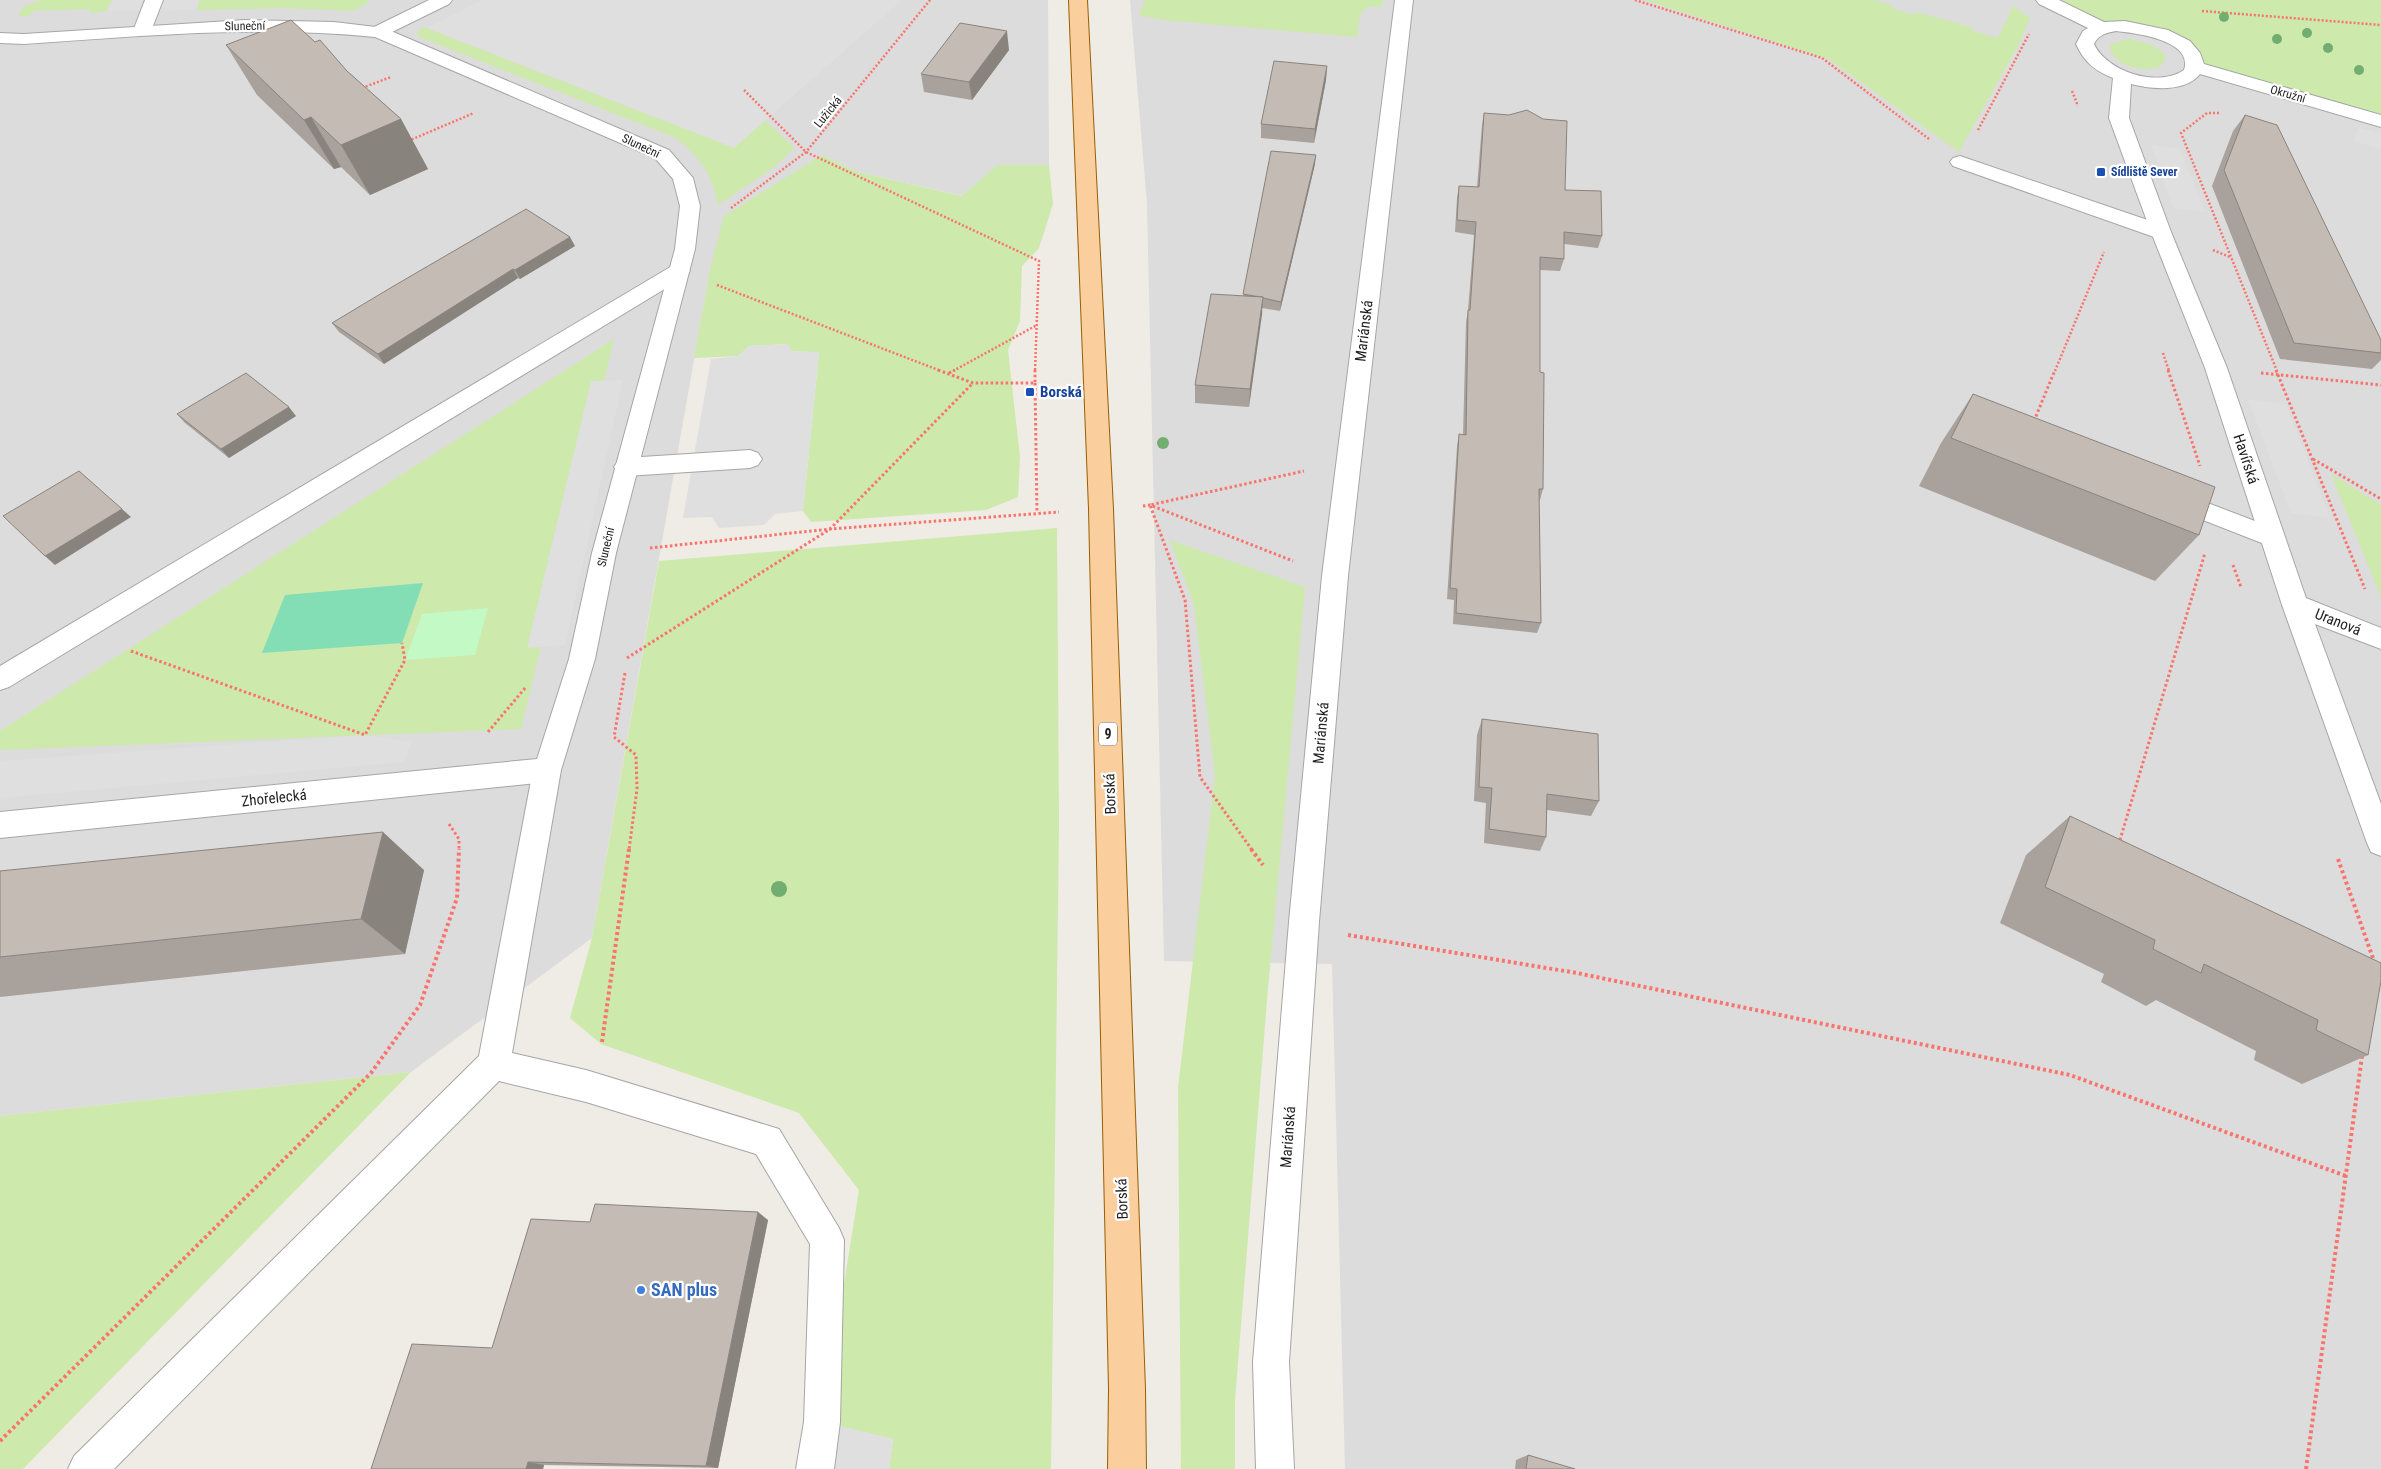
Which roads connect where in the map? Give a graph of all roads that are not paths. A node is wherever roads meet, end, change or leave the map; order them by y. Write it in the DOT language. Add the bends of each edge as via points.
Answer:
graph roads {
  1 [pos="154,0"];
  2 [pos="443,0"];
  3 [pos="1078,0"];
  4 [pos="1404,0"];
  5 [pos="2045,0"];
  6 [pos="402,2"];
  7 [pos="424,10"];
  8 [pos="2102,28"];
  9 [pos="142,31"];
  10 [pos="378,32"];
  11 [pos="0,38"];
  12 [pos="2195,67"];
  13 [pos="2122,75"];
  14 [pos="2381,121"];
  15 [pos="1960,162"];
  16 [pos="2161,232"];
  17 [pos="679,271"];
  18 [pos="750,459"];
  19 [pos="626,467"];
  20 [pos="2152,491"];
  21 [pos="2272,538"];
  22 [pos="2295,605"];
  23 [pos="2381,639"];
  24 [pos="0,679"];
  25 [pos="548,770"];
  26 [pos="0,825"];
  27 [pos="2381,843"];
  28 [pos="494,1064"];
  29 [pos="87,1469"];
  30 [pos="815,1469"];
  31 [pos="1127,1469"];
  32 [pos="1275,1469"];
  1 -- 9 [label="street"];
  2 -- 7 [label="street"];
  3 -- 31 [label="main road, Borská / 9" via="1101,509"];
  4 -- 32 [label="street, Mariánská" via="1335,576 1304,922 1271,1362"];
  5 -- 8 [label="street"];
  6 -- 7 [label="street"];
  7 -- 10 [label="street"];
  8 -- 12 [label="street" via="2133,27 2164,35 2189,50"];
  8 -- 13 [label="street" via="2089,35 2085,44 2090,56"];
  9 -- 10 [label="street, Sluneční" via="239,25 328,26"];
  9 -- 11 [label="street, Sluneční"];
  10 -- 17 [label="street, Sluneční" via="662,154 683,178 690,206"];
  12 -- 13 [label="street" via="2190,75 2161,82"];
  12 -- 14 [label="street, Okružní"];
  13 -- 16 [label="street, Havířská" via="2119,118"];
  15 -- 16 [label="street"];
  16 -- 21 [label="street, Havířská" via="2216,368"];
  17 -- 19 [label="street, Sluneční"];
  17 -- 24 [label="street"];
  18 -- 19 [label="street"];
  19 -- 25 [label="street, Sluneční" via="582,659"];
  20 -- 21 [label="street"];
  21 -- 22 [label="street, Havířská"];
  22 -- 23 [label="street, Uranová"];
  22 -- 27 [label="street, Havířská"];
  25 -- 26 [label="street, Zhořelecká"];
  25 -- 28 [label="street, Sluneční"];
  28 -- 29 [label="street"];
  28 -- 30 [label="street" via="586,1086 767,1141 827,1240 822,1422"];
}
